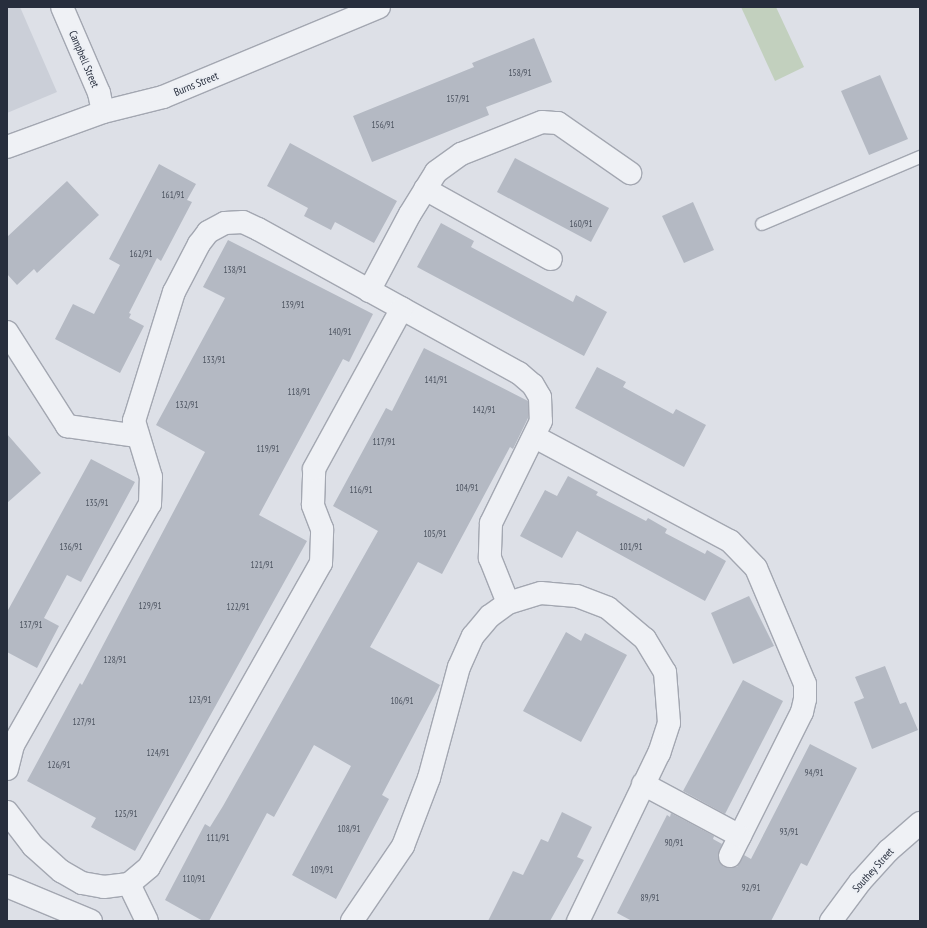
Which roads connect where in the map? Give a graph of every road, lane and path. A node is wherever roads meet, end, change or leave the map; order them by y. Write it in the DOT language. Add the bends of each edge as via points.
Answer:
graph roads {
  1 [pos="62,7"];
  2 [pos="379,7"];
  3 [pos="103,112"];
  4 [pos="7,147"];
  5 [pos="920,157"];
  6 [pos="630,173"];
  7 [pos="425,189"];
  8 [pos="762,224"];
  9 [pos="551,259"];
  10 [pos="369,291"];
  11 [pos="402,308"];
  12 [pos="7,332"];
  13 [pos="137,436"];
  14 [pos="535,437"];
  15 [pos="508,603"];
  16 [pos="7,769"];
  17 [pos="643,784"];
  18 [pos="7,813"];
  19 [pos="920,823"];
  20 [pos="740,836"];
  21 [pos="730,856"];
  22 [pos="129,884"];
  23 [pos="7,886"];
  24 [pos="91,921"];
  25 [pos="146,921"];
  26 [pos="352,921"];
  27 [pos="578,921"];
  28 [pos="831,921"];
  1 -- 3 [label="street, Campbell Street" via="99,93"];
  2 -- 3 [label="street, Burns Street" via="163,97"];
  3 -- 4 [label="street, Burns Street"];
  5 -- 8 [label="lane"];
  6 -- 7 [label="street" via="564,125 542,122 461,154 436,172"];
  7 -- 9 [label="street"];
  7 -- 10 [label="street"];
  10 -- 11 [label="street"];
  10 -- 13 [label="street" via="243,222 226,223 208,232 198,244 174,292 134,420"];
  11 -- 14 [label="street" via="519,373 533,384 542,407 541,421"];
  11 -- 22 [label="street" via="314,469 314,505 322,529 321,563 149,867"];
  12 -- 13 [label="street" via="67,426"];
  13 -- 16 [label="street" via="151,477 150,504 13,745"];
  14 -- 15 [label="street" via="491,523 490,558"];
  14 -- 20 [label="street" via="730,541 756,568 805,684 805,699 802,712"];
  15 -- 17 [label="street" via="541,593 577,596 608,608 645,639 665,672 669,723 659,753"];
  15 -- 26 [label="street" via="490,616 472,636 459,667 429,778 403,846"];
  17 -- 20 [label="street"];
  17 -- 27 [label="street"];
  18 -- 22 [label="street" via="33,846 60,871 82,883 104,887"];
  19 -- 28 [label="street, Southey Street" via="888,851 860,882"];
  20 -- 21 [label="street"];
  22 -- 25 [label="street"];
  23 -- 24 [label="street"];
}
